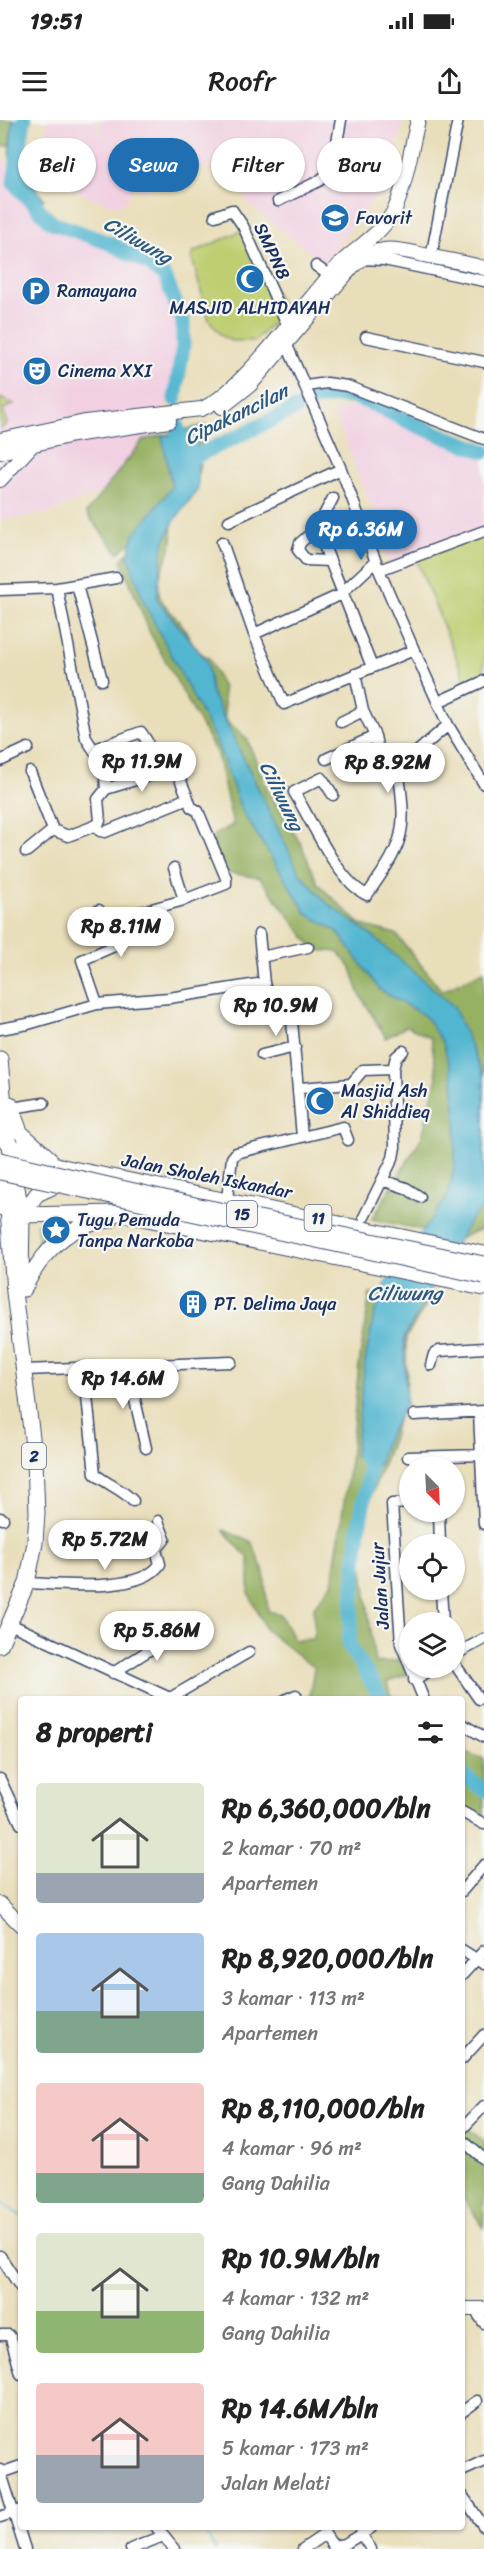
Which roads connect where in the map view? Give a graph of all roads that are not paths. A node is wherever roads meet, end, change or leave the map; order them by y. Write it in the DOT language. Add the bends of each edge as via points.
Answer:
graph roads {
  1 [pos="341,120"];
  2 [pos="418,120"];
  3 [pos="458,120"];
  4 [pos="278,201"];
  5 [pos="395,208"];
  6 [pos="215,216"];
  7 [pos="402,248"];
  8 [pos="425,255"];
  9 [pos="359,260"];
  10 [pos="454,260"];
  11 [pos="316,266"];
  12 [pos="484,267"];
  13 [pos="420,268"];
  14 [pos="452,275"];
  15 [pos="330,276"];
  16 [pos="484,281"];
  17 [pos="287,324"];
  18 [pos="366,337"];
  19 [pos="286,343"];
  20 [pos="484,362"];
  21 [pos="246,381"];
  22 [pos="306,386"];
  23 [pos="153,419"];
  24 [pos="484,439"];
  25 [pos="0,440"];
  26 [pos="34,444"];
  27 [pos="0,452"];
  28 [pos="341,469"];
  29 [pos="0,480"];
  30 [pos="333,498"];
  31 [pos="229,521"];
  32 [pos="317,528"];
  33 [pos="484,531"];
  34 [pos="222,542"];
  35 [pos="329,561"];
  36 [pos="378,565"];
  37 [pos="116,578"];
  38 [pos="77,585"];
  39 [pos="57,588"];
  40 [pos="0,590"];
  41 [pos="343,592"];
  42 [pos="254,634"];
  43 [pos="414,650"];
  44 [pos="372,667"];
  45 [pos="355,674"];
  46 [pos="102,680"];
  47 [pos="484,681"];
  48 [pos="438,702"];
  49 [pos="363,711"];
  50 [pos="341,722"];
  51 [pos="448,725"];
  52 [pos="375,736"];
  53 [pos="147,741"];
  54 [pos="28,748"];
  55 [pos="95,749"];
  56 [pos="378,750"];
  57 [pos="326,759"];
  58 [pos="0,761"];
  59 [pos="30,772"];
  60 [pos="484,784"];
  61 [pos="106,789"];
  62 [pos="333,795"];
  63 [pos="188,798"];
  64 [pos="98,825"];
  65 [pos="53,830"];
  66 [pos="26,852"];
  67 [pos="174,868"];
  68 [pos="184,900"];
  69 [pos="99,910"];
  70 [pos="105,922"];
  71 [pos="259,934"];
  72 [pos="308,947"];
  73 [pos="261,957"];
  74 [pos="264,983"];
  75 [pos="97,1004"];
  76 [pos="0,1029"];
  77 [pos="295,1047"];
  78 [pos="403,1051"];
  79 [pos="262,1054"];
  80 [pos="1,1065"];
  81 [pos="393,1069"];
  82 [pos="300,1088"];
  83 [pos="44,1103"];
  84 [pos="8,1106"];
  85 [pos="302,1137"];
  86 [pos="348,1140"];
  87 [pos="3,1145"];
  88 [pos="0,1160"];
  89 [pos="0,1167"];
  90 [pos="63,1167"];
  91 [pos="0,1172"];
  92 [pos="94,1174"];
  93 [pos="382,1180"];
  94 [pos="420,1197"];
  95 [pos="227,1199"];
  96 [pos="10,1211"];
  97 [pos="364,1217"];
  98 [pos="146,1218"];
  99 [pos="477,1252"];
  100 [pos="484,1264"];
  101 [pos="484,1276"];
  102 [pos="484,1288"];
  103 [pos="21,1296"];
  104 [pos="20,1325"];
  105 [pos="484,1348"];
  106 [pos="231,1362"];
  107 [pos="127,1365"];
  108 [pos="431,1365"];
  109 [pos="84,1367"];
  110 [pos="25,1370"];
  111 [pos="482,1411"];
  112 [pos="414,1415"];
  113 [pos="146,1448"];
  114 [pos="482,1455"];
  115 [pos="465,1458"];
  116 [pos="133,1501"];
  117 [pos="399,1504"];
  118 [pos="158,1521"];
  119 [pos="484,1524"];
  120 [pos="27,1583"];
  121 [pos="10,1624"];
  122 [pos="186,1627"];
  123 [pos="484,1639"];
  124 [pos="0,1645"];
  125 [pos="465,1649"];
  126 [pos="249,1652"];
  127 [pos="113,1673"];
  128 [pos="417,1678"];
  129 [pos="464,1678"];
  130 [pos="414,1680"];
  131 [pos="165,1696"];
  132 [pos="177,1696"];
  133 [pos="422,1696"];
  134 [pos="479,1699"];
  135 [pos="465,1726"];
  136 [pos="484,1737"];
  137 [pos="0,1779"];
  138 [pos="465,1814"];
  139 [pos="18,1818"];
  140 [pos="484,1824"];
  141 [pos="484,1865"];
  142 [pos="465,1887"];
  143 [pos="0,1904"];
  144 [pos="18,1922"];
  145 [pos="465,1951"];
  146 [pos="482,1958"];
  147 [pos="465,1973"];
  148 [pos="484,2035"];
  149 [pos="465,2056"];
  150 [pos="484,2106"];
  151 [pos="465,2125"];
  152 [pos="465,2143"];
  153 [pos="484,2159"];
  154 [pos="0,2256"];
  155 [pos="18,2283"];
  156 [pos="474,2309"];
  157 [pos="484,2323"];
  158 [pos="0,2335"];
  159 [pos="18,2362"];
  160 [pos="477,2401"];
  161 [pos="465,2410"];
  162 [pos="484,2462"];
  163 [pos="18,2467"];
  164 [pos="465,2471"];
  165 [pos="0,2472"];
  166 [pos="465,2500"];
  167 [pos="17,2511"];
  168 [pos="0,2517"];
  169 [pos="484,2528"];
  170 [pos="21,2530"];
  171 [pos="322,2531"];
  172 [pos="366,2531"];
  173 [pos="160,2532"];
  174 [pos="25,2549"];
  175 [pos="131,2549"];
  176 [pos="174,2549"];
  177 [pos="303,2549"];
  178 [pos="371,2549"];
  1 -- 4 [label="street" via="332,170 319,181"];
  2 -- 5 [label="main road"];
  3 -- 8 [label="street"];
  5 -- 7 [label="main road" via="389,233 392,242"];
  5 -- 15 [label="main road" via="380,229"];
  6 -- 17 [label="street, SMPN8" via="234,212"];
  7 -- 8 [label="main road"];
  7 -- 9 [label="main road"];
  8 -- 10 [label="main road"];
  8 -- 13 [label="street"];
  9 -- 13 [label="street" via="384,260"];
  9 -- 19 [label="main road"];
  10 -- 12 [label="main road"];
  10 -- 14 [label="street"];
  11 -- 15 [label="street"];
  13 -- 14 [label="street"];
  14 -- 16 [label="street"];
  15 -- 17 [label="main road"];
  17 -- 19 [label="street"];
  17 -- 21 [label="main road"];
  18 -- 20 [label="street"];
  19 -- 21 [label="main road"];
  19 -- 22 [label="street"];
  21 -- 23 [label="main road" via="189,414"];
  22 -- 24 [label="street" via="347,386"];
  22 -- 28 [label="street"];
  23 -- 25 [label="main road" via="85,422"];
  23 -- 26 [label="main road"];
  26 -- 27 [label="main road"];
  26 -- 29 [label="main road"];
  28 -- 31 [label="street"];
  28 -- 36 [label="street"];
  30 -- 32 [label="street"];
  32 -- 35 [label="street"];
  32 -- 35 [label="street" via="300,543 298,550 306,560"];
  33 -- 36 [label="street"];
  34 -- 42 [label="street"];
  35 -- 41 [label="street"];
  36 -- 41 [label="street"];
  36 -- 43 [label="street"];
  37 -- 38 [label="street"];
  38 -- 39 [label="street"];
  38 -- 46 [label="street"];
  39 -- 40 [label="street"];
  39 -- 55 [label="street" via="86,738"];
  41 -- 42 [label="street"];
  41 -- 44 [label="street"];
  42 -- 45 [label="street" via="284,704"];
  43 -- 44 [label="street"];
  43 -- 48 [label="street"];
  44 -- 45 [label="street"];
  45 -- 49 [label="street"];
  47 -- 48 [label="street"];
  48 -- 51 [label="street"];
  49 -- 50 [label="street"];
  49 -- 52 [label="street"];
  51 -- 60 [label="street"];
  51 -- 62 [label="street" via="411,757 399,776 405,813 399,845 367,895 345,876 294,792 322,778"];
  52 -- 56 [label="street"];
  52 -- 57 [label="street"];
  53 -- 55 [label="street" via="141,732"];
  54 -- 58 [label="street"];
  55 -- 61 [label="street" via="104,766"];
  59 -- 65 [label="street"];
  61 -- 63 [label="street" via="173,769"];
  61 -- 64 [label="street" via="98,799"];
  63 -- 64 [label="street" via="105,832"];
  63 -- 68 [label="street" via="191,807 198,811 227,881 223,887"];
  64 -- 65 [label="street" via="68,836"];
  65 -- 66 [label="street"];
  67 -- 68 [label="street"];
  68 -- 70 [label="street"];
  69 -- 70 [label="street"];
  70 -- 75 [label="street" via="112,947 82,960"];
  71 -- 73 [label="street"];
  72 -- 73 [label="street"];
  73 -- 74 [label="street"];
  74 -- 75 [label="street" via="169,998"];
  74 -- 77 [label="street" via="271,1008 291,1009"];
  75 -- 76 [label="street"];
  77 -- 79 [label="street"];
  77 -- 82 [label="street"];
  78 -- 81 [label="street"];
  80 -- 84 [label="highway"];
  81 -- 82 [label="street" via="363,1070 351,1084"];
  81 -- 93 [label="street" via="395,1147"];
  82 -- 85 [label="street"];
  83 -- 84 [label="street"];
  84 -- 87 [label="highway, 2"];
  84 -- 90 [label="highway" via="21,1132"];
  85 -- 86 [label="street" via="343,1127"];
  85 -- 95 [label="street" via="236,1153"];
  87 -- 90 [label="highway, Jalan Sholeh Iskandar / 11"];
  87 -- 96 [label="highway, 2"];
  88 -- 100 [label="highway, 15, bridge"];
  89 -- 96 [label="highway, 2"];
  90 -- 92 [label="highway, Jalan Sholeh Iskandar / 11"];
  91 -- 101 [label="highway, 15, bridge"];
  92 -- 95 [label="highway, Jalan Sholeh Iskandar / 11"];
  92 -- 96 [label="highway" via="43,1190"];
  93 -- 94 [label="street"];
  93 -- 97 [label="street"];
  95 -- 99 [label="highway, Jalan Sholeh Iskandar / 11"];
  96 -- 98 [label="highway, 11" via="118,1213"];
  96 -- 103 [label="highway, 2"];
  96 -- 104 [label="highway, 2" via="14,1292"];
  98 -- 102 [label="highway, 11"];
  98 -- 103 [label="highway" via="105,1220 66,1235 35,1265"];
  103 -- 104 [label="highway, 2"];
  104 -- 110 [label="highway, 2"];
  105 -- 108 [label="street" via="439,1351"];
  106 -- 107 [label="street"];
  107 -- 109 [label="street"];
  107 -- 113 [label="street"];
  109 -- 110 [label="street"];
  109 -- 116 [label="street" via="95,1474"];
  110 -- 120 [label="highway, 2" via="35,1462 36,1543"];
  111 -- 112 [label="street"];
  111 -- 114 [label="street"];
  114 -- 115 [label="street"];
  114 -- 119 [label="street"];
  117 -- 130 [label="street, Jalan Jujur" via="392,1504 401,1644"];
  118 -- 120 [label="street" via="165,1539 156,1550 160,1564 144,1575 98,1587"];
  120 -- 121 [label="highway, 2"];
  121 -- 124 [label="highway, 2"];
  121 -- 127 [label="street"];
  122 -- 127 [label="street"];
  123 -- 125 [label="street"];
  126 -- 132 [label="street"];
  127 -- 131 [label="street"];
  128 -- 130 [label="street"];
  129 -- 134 [label="street"];
  130 -- 133 [label="street"];
  135 -- 136 [label="street"];
  137 -- 139 [label="street"];
  138 -- 140 [label="street"];
  141 -- 142 [label="street"];
  143 -- 144 [label="main road"];
  145 -- 146 [label="street"];
  146 -- 147 [label="street"];
  148 -- 149 [label="street"];
  150 -- 151 [label="street"];
  152 -- 153 [label="street"];
  154 -- 155 [label="street"];
  156 -- 157 [label="street"];
  158 -- 159 [label="street" via="11,2338"];
  160 -- 161 [label="street"];
  162 -- 164 [label="street"];
  163 -- 165 [label="street"];
  165 -- 167 [label="street"];
  166 -- 169 [label="street"];
  167 -- 168 [label="street"];
  170 -- 174 [label="street"];
  171 -- 172 [label="street" via="337,2547"];
  171 -- 177 [label="street"];
  172 -- 178 [label="street"];
  173 -- 175 [label="street"];
  173 -- 176 [label="street"];
}
